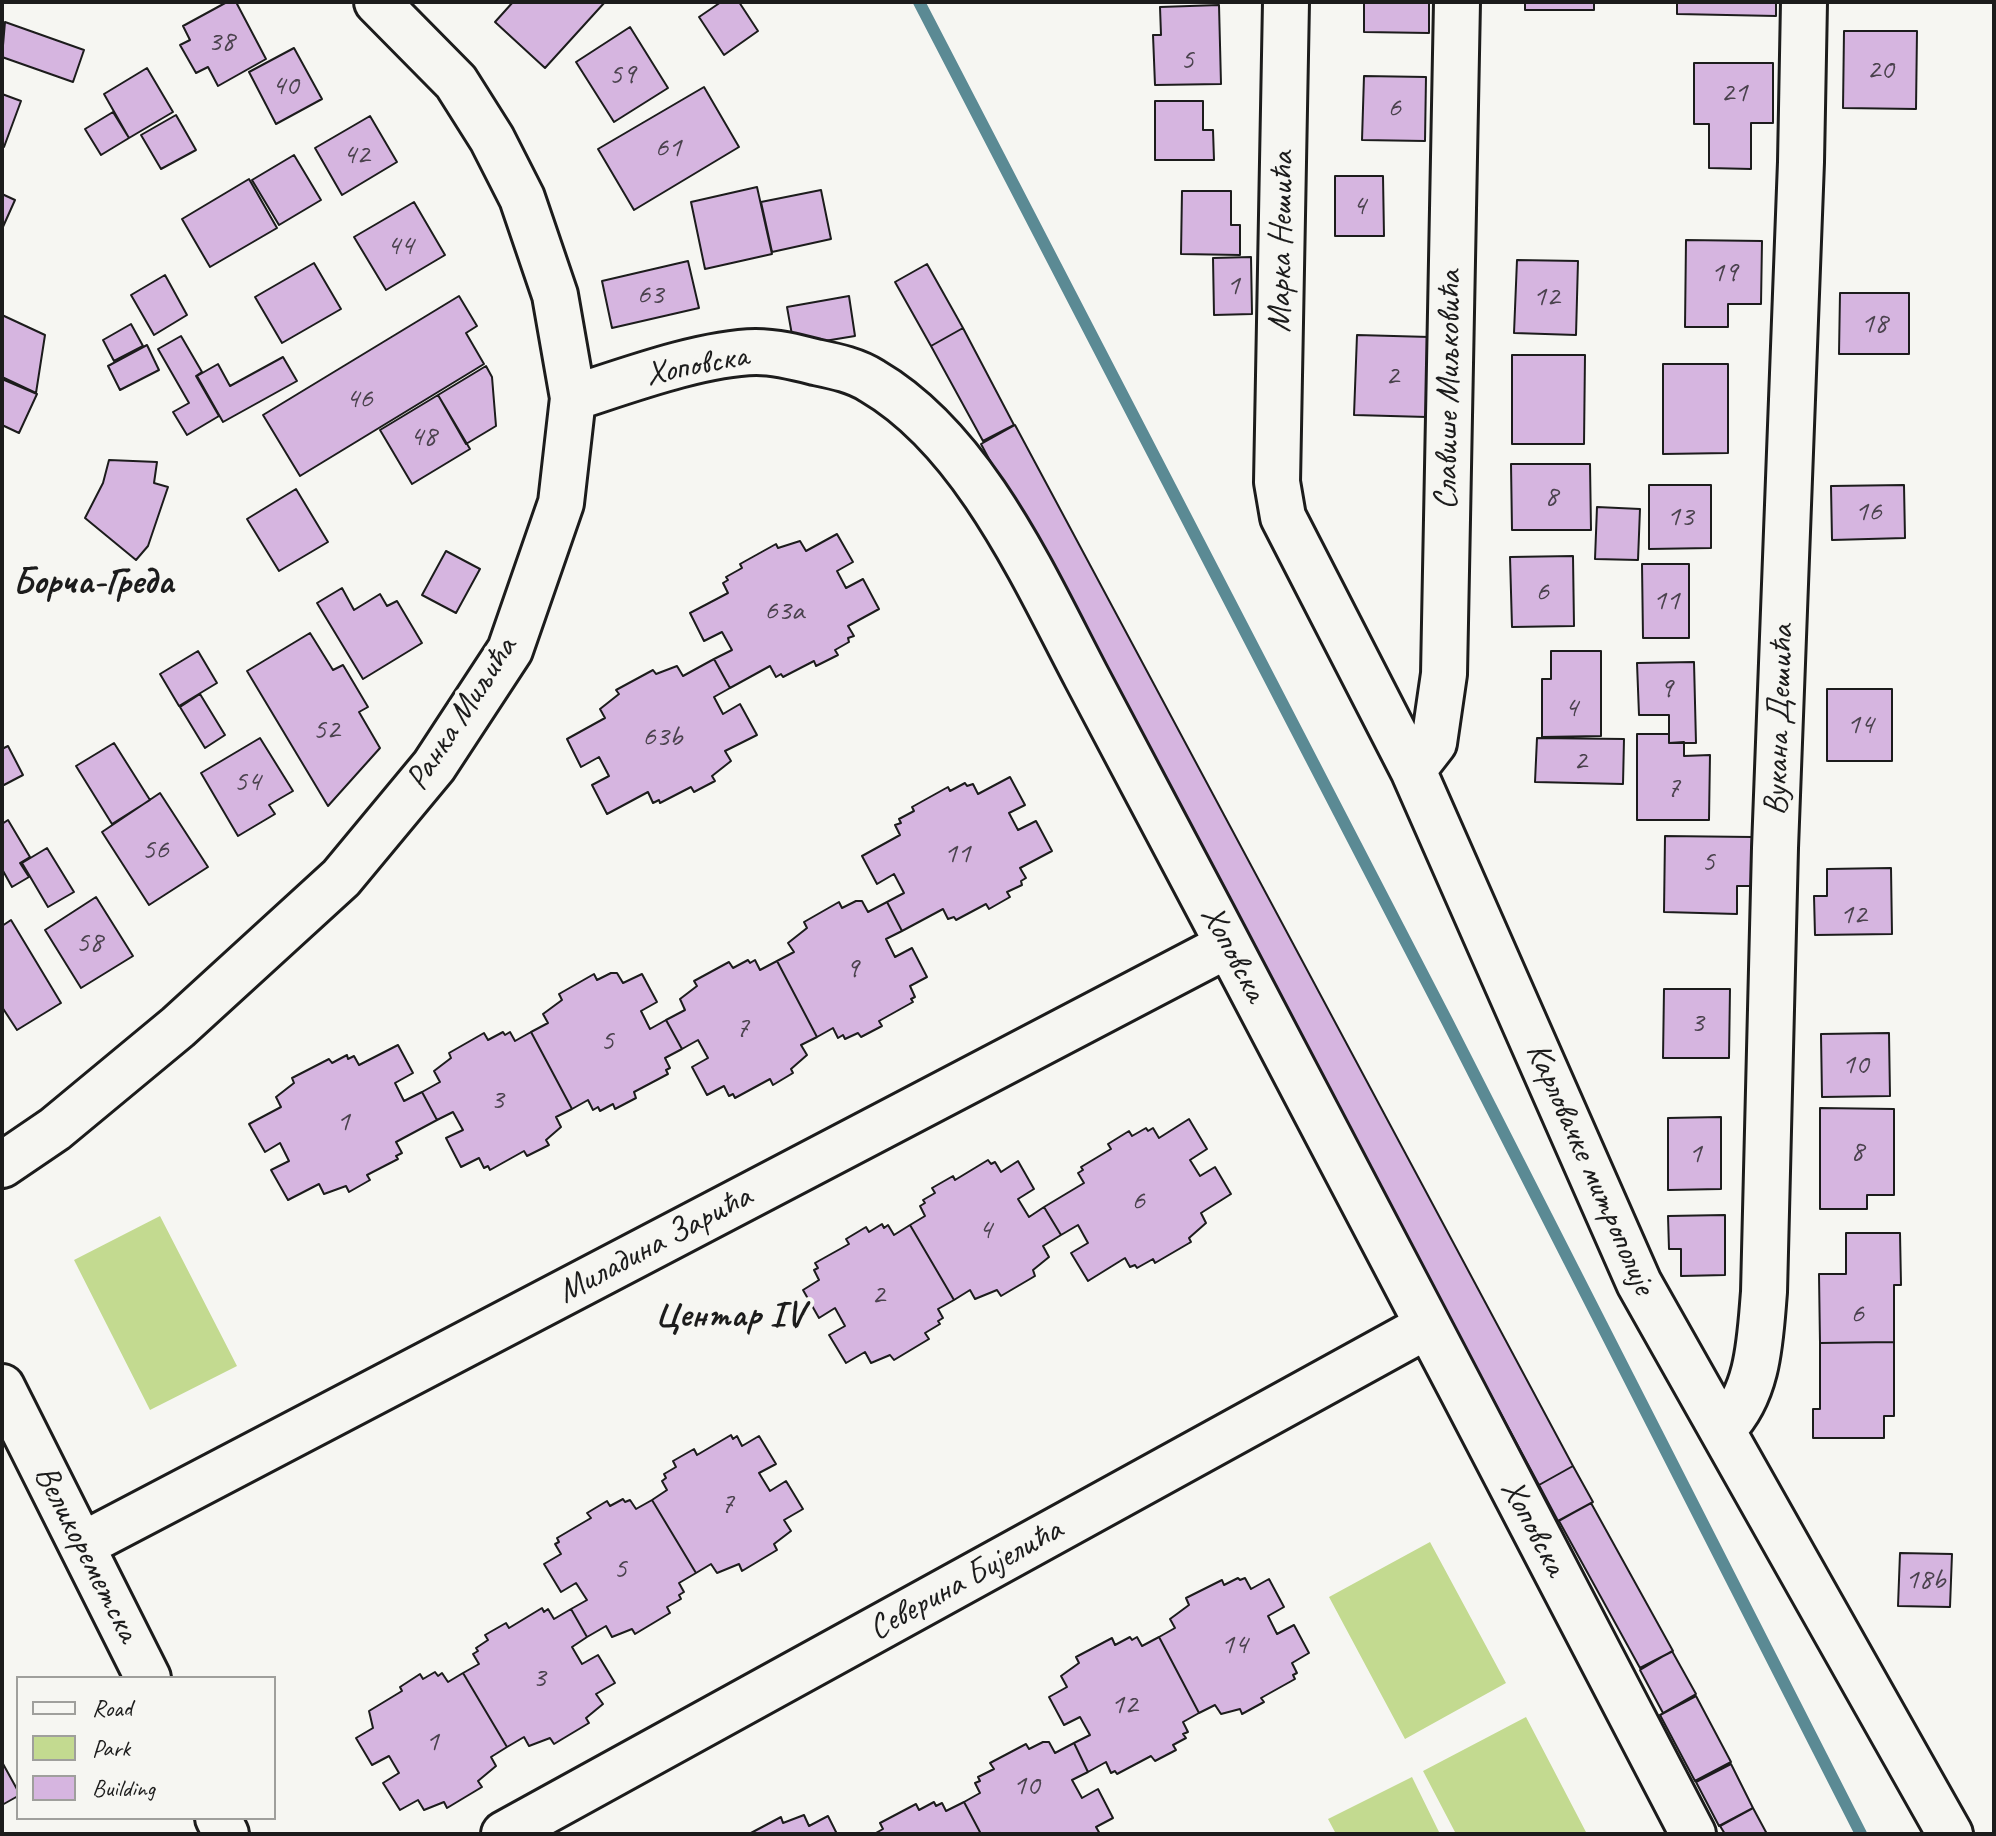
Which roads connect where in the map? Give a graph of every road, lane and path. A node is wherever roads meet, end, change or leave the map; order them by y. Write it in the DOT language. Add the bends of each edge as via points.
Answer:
graph roads {
  1 [pos="377,2"];
  2 [pos="1286,2"];
  3 [pos="1457,2"];
  4 [pos="1804,2"];
  5 [pos="573,398"];
  6 [pos="1277,482"];
  7 [pos="1413,770"];
  8 [pos="1228,945"];
  9 [pos="2,1165"];
  10 [pos="1427,1326"];
  11 [pos="2,1387"];
  12 [pos="1724,1428"];
  13 [pos="82,1545"];
  14 [pos="147,1676"];
  15 [pos="504,1834"];
  16 [pos="1693,1834"];
  17 [pos="1950,1834"];
  1 -- 5 [label="street, Ранка Миљића" via="456,82 516,186 555,295"];
  2 -- 6 [label="street, Марка Нешића"];
  3 -- 7 [label="street, Славише Миљковића" via="1444,674 1434,743"];
  4 -- 12 [label="street, Вукана Дешића" via="1764,1292 1760,1344 1747,1398"];
  5 -- 8 [label="street, Хоповска" via="646,374 758,352 843,368 897,399 978,481"];
  5 -- 9 [label="street, Ранка Миљића" via="561,503 510,650 434,766 341,878 178,1027 55,1129"];
  6 -- 7 [label="street, Карловачке митрополије" via="1283,517"];
  7 -- 12 [label="street, Карловачке митрополије" via="1639,1283"];
  8 -- 10 [label="street, Хоповска"];
  8 -- 13 [label="street, Миладина Зарића"];
  10 -- 15 [label="street, Северина Бијелића"];
  10 -- 16 [label="street, Хоповска"];
  11 -- 13 [label="street, Великореметска"];
  12 -- 17 [label="street, Карловачке митрополије"];
  13 -- 14 [label="street, Великореметска"];
}
